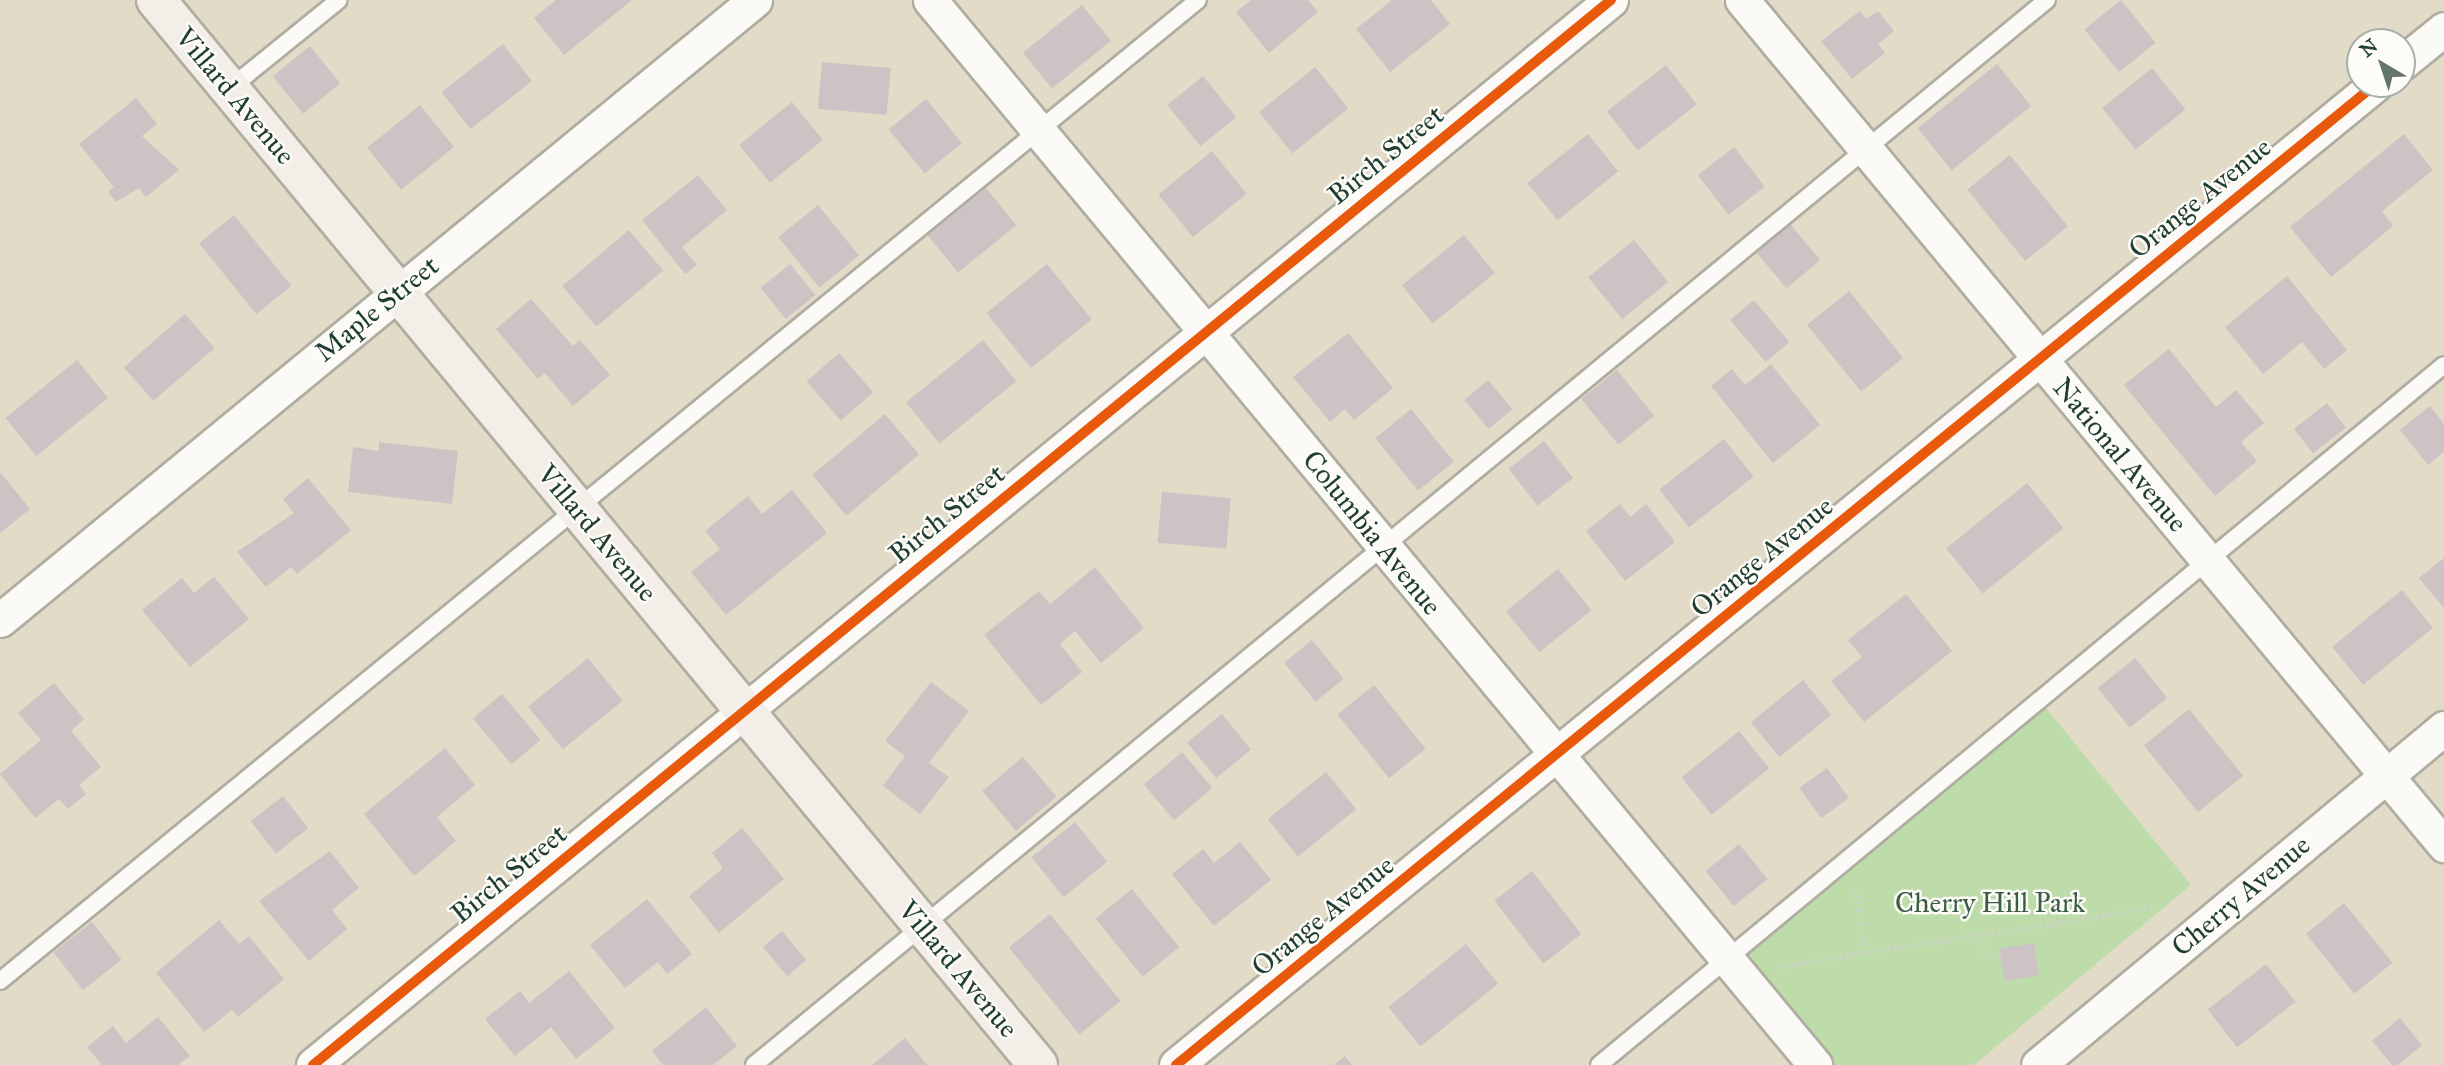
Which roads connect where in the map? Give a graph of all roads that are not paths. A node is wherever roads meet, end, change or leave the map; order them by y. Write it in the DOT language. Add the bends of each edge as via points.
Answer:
graph roads {
  1 [pos="156,0"];
  2 [pos="339,0"];
  3 [pos="755,0"];
  4 [pos="930,0"];
  5 [pos="1198,0"];
  6 [pos="1611,0"];
  7 [pos="1742,0"];
  8 [pos="2047,0"];
  9 [pos="2444,29"];
  10 [pos="2416,52"];
  11 [pos="229,89"];
  12 [pos="2359,98"];
  13 [pos="1038,130"];
  14 [pos="1865,149"];
  15 [pos="398,292"];
  16 [pos="1206,332"];
  17 [pos="2039,358"];
  18 [pos="2444,365"];
  19 [pos="578,509"];
  20 [pos="1383,546"];
  21 [pos="2208,561"];
  22 [pos="0,620"];
  23 [pos="744,710"];
  24 [pos="2444,729"];
  25 [pos="1555,756"];
  26 [pos="2386,775"];
  27 [pos="2444,845"];
  28 [pos="922,925"];
  29 [pos="1727,961"];
  30 [pos="0,981"];
  31 [pos="313,1065"];
  32 [pos="754,1065"];
  33 [pos="1038,1065"];
  34 [pos="1176,1065"];
  35 [pos="1599,1065"];
  36 [pos="1815,1065"];
  37 [pos="2038,1065"];
  1 -- 11 [label="street, Villard Avenue"];
  2 -- 11 [label="lane"];
  3 -- 15 [label="street, Maple Street"];
  4 -- 13 [label="street, Columbia Avenue"];
  5 -- 13 [label="lane"];
  6 -- 16 [label="street, Birch Street"];
  7 -- 14 [label="street, National Avenue"];
  8 -- 14 [label="lane"];
  9 -- 10 [label="street"];
  11 -- 15 [label="street, Villard Avenue"];
  12 -- 17 [label="street, Orange Avenue"];
  13 -- 16 [label="street, Columbia Avenue"];
  13 -- 19 [label="lane"];
  14 -- 17 [label="street, National Avenue"];
  14 -- 20 [label="lane"];
  15 -- 19 [label="street, Villard Avenue"];
  15 -- 22 [label="street, Maple Street"];
  16 -- 20 [label="street, Columbia Avenue"];
  16 -- 23 [label="street, Birch Street"];
  17 -- 21 [label="street, National Avenue"];
  17 -- 25 [label="street, Orange Avenue"];
  18 -- 21 [label="lane"];
  19 -- 23 [label="street, Villard Avenue"];
  19 -- 30 [label="lane"];
  20 -- 25 [label="street, Columbia Avenue"];
  20 -- 28 [label="lane"];
  21 -- 26 [label="street, National Avenue"];
  21 -- 29 [label="lane"];
  23 -- 28 [label="street, Villard Avenue"];
  23 -- 31 [label="street, Birch Street"];
  24 -- 26 [label="street, Cherry Avenue"];
  25 -- 29 [label="street, Columbia Avenue"];
  25 -- 34 [label="street, Orange Avenue"];
  26 -- 27 [label="street, National Avenue"];
  26 -- 37 [label="street, Cherry Avenue"];
  28 -- 32 [label="lane"];
  28 -- 33 [label="street, Villard Avenue"];
  29 -- 35 [label="lane"];
  29 -- 36 [label="street, Columbia Avenue"];
}
